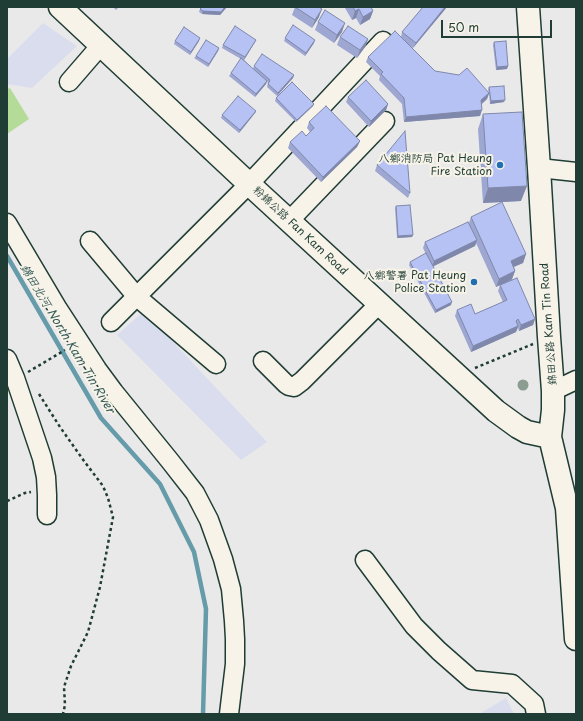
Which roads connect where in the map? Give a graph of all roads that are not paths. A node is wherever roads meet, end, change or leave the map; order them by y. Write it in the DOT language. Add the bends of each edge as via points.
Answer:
graph roads {
  1 [pos="60,7"];
  2 [pos="528,7"];
  3 [pos="383,41"];
  4 [pos="101,45"];
  5 [pos="69,82"];
  6 [pos="386,121"];
  7 [pos="539,168"];
  8 [pos="576,172"];
  9 [pos="249,184"];
  10 [pos="289,221"];
  11 [pos="7,223"];
  12 [pos="90,240"];
  13 [pos="137,297"];
  14 [pos="379,304"];
  15 [pos="111,322"];
  16 [pos="7,359"];
  17 [pos="264,361"];
  18 [pos="216,364"];
  19 [pos="576,380"];
  20 [pos="553,391"];
  21 [pos="550,437"];
  22 [pos="570,497"];
  23 [pos="47,514"];
  24 [pos="365,560"];
  25 [pos="576,639"];
  26 [pos="229,714"];
  27 [pos="536,714"];
  1 -- 4 [label="main road, 粉錦公路 Fan Kam Road"];
  2 -- 7 [label="main road, 錦田公路 Kam Tin Road"];
  3 -- 9 [label="street"];
  4 -- 5 [label="street"];
  4 -- 9 [label="main road, 粉錦公路 Fan Kam Road"];
  6 -- 10 [label="street"];
  7 -- 8 [label="street"];
  7 -- 20 [label="main road, 錦田公路 Kam Tin Road"];
  9 -- 10 [label="main road, 粉錦公路 Fan Kam Road"];
  9 -- 13 [label="street"];
  10 -- 14 [label="main road, 粉錦公路 Fan Kam Road"];
  11 -- 26 [label="street" via="97,369 195,493 209,520 224,559 231,589 235,664"];
  12 -- 13 [label="street"];
  13 -- 15 [label="street"];
  13 -- 18 [label="street"];
  14 -- 17 [label="street" via="294,387 286,384"];
  14 -- 21 [label="main road, 粉錦公路 Fan Kam Road" via="496,411 527,432"];
  16 -- 23 [label="street" via="42,458 46,477"];
  19 -- 20 [label="street"];
  20 -- 21 [label="main road, 錦田公路 Kam Tin Road"];
  21 -- 22 [label="main road, 錦田公路 Kam Tin Road"];
  22 -- 25 [label="main road, 錦田公路 Kam Tin Road" via="567,508"];
  24 -- 27 [label="street" via="414,626 439,651 472,680 512,684 534,704"];
}
